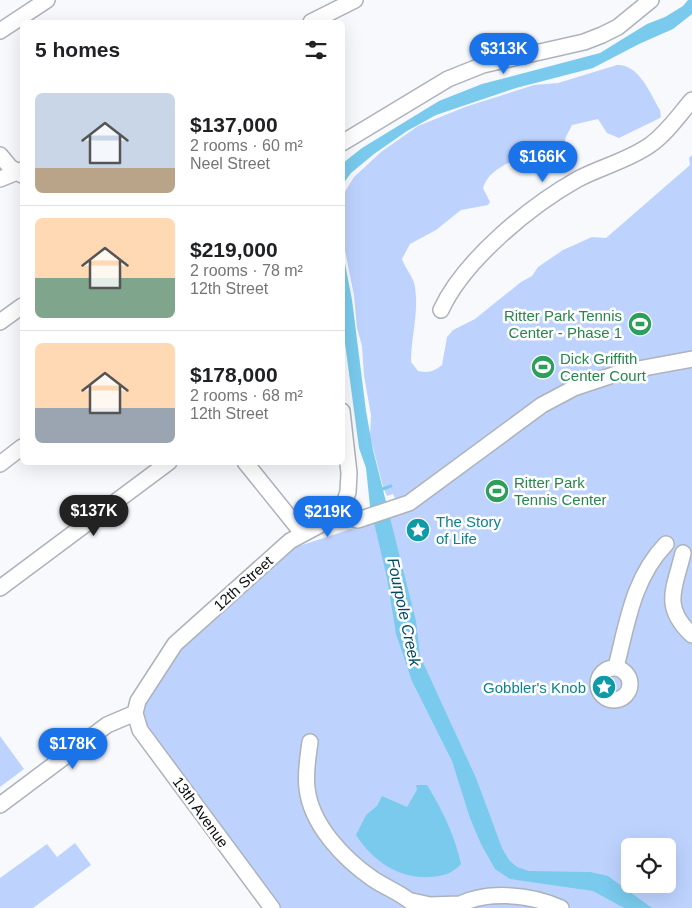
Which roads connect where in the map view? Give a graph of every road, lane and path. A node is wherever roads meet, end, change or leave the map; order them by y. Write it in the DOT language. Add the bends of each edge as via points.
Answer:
graph roads {
  1 [pos="47,0"];
  2 [pos="355,0"];
  3 [pos="651,0"];
  4 [pos="315,20"];
  5 [pos="0,31"];
  6 [pos="692,100"];
  7 [pos="345,141"];
  8 [pos="0,155"];
  9 [pos="20,171"];
  10 [pos="20,172"];
  11 [pos="0,179"];
  12 [pos="20,307"];
  13 [pos="441,310"];
  14 [pos="0,322"];
  15 [pos="692,360"];
  16 [pos="345,438"];
  17 [pos="20,449"];
  18 [pos="0,464"];
  19 [pos="165,465"];
  20 [pos="247,465"];
  21 [pos="338,515"];
  22 [pos="303,534"];
  23 [pos="666,544"];
  24 [pos="683,553"];
  25 [pos="0,588"];
  26 [pos="692,635"];
  27 [pos="616,667"];
  28 [pos="135,713"];
  29 [pos="310,742"];
  30 [pos="0,805"];
  31 [pos="415,905"];
  32 [pos="267,906"];
  33 [pos="457,906"];
  34 [pos="561,908"];
  1 -- 5 [label="street"];
  2 -- 4 [label="street"];
  3 -- 7 [label="street" via="602,35 483,65 448,79"];
  6 -- 13 [label="street" via="651,144 578,179 520,220 472,267 451,291"];
  8 -- 9 [label="street" via="7,164"];
  10 -- 11 [label="street"];
  12 -- 14 [label="street"];
  15 -- 21 [label="street" via="622,372 558,396 418,498 397,509 364,519 353,520"];
  16 -- 21 [label="street" via="349,473 345,502"];
  17 -- 18 [label="street"];
  19 -- 25 [label="street"];
  20 -- 22 [label="street"];
  21 -- 22 [label="street, 12th Street"];
  22 -- 28 [label="street, 12th Street" via="290,541 175,644 141,696"];
  23 -- 27 [label="street" via="642,577"];
  24 -- 26 [label="street" via="672,598 677,618"];
  28 -- 30 [label="street" via="107,725"];
  28 -- 32 [label="street, 13th Avenue" via="140,730"];
  29 -- 31 [label="street" via="307,789 320,822 361,870"];
  31 -- 33 [label="street"];
  33 -- 34 [label="street" via="495,897 518,896 542,900"];
}
